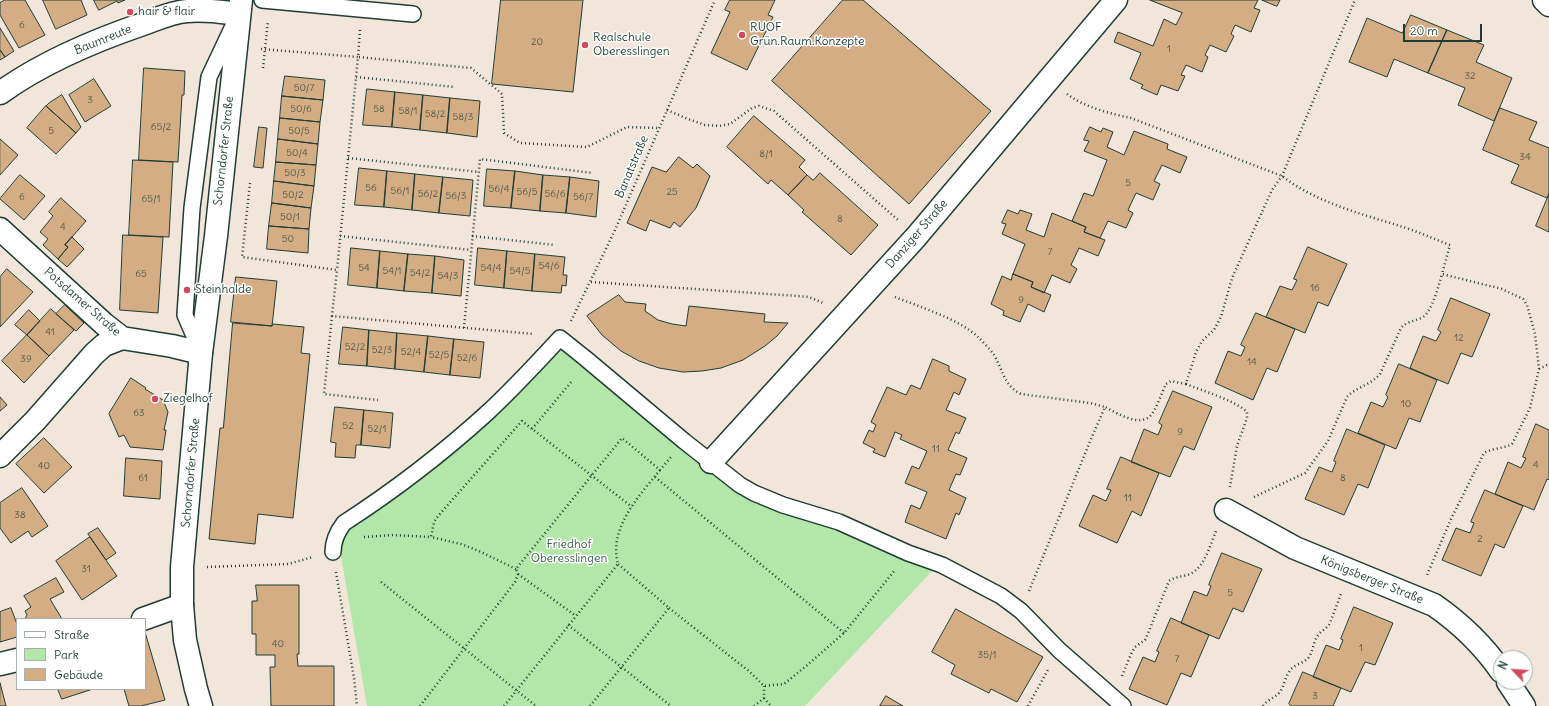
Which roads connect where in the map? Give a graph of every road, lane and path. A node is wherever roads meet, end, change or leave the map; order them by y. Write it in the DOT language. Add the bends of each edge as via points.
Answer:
graph roads {
  1 [pos="715,0"];
  2 [pos="1116,0"];
  3 [pos="1355,0"];
  4 [pos="1544,0"];
  5 [pos="266,1"];
  6 [pos="1549,6"];
  7 [pos="240,7"];
  8 [pos="362,9"];
  9 [pos="413,14"];
  10 [pos="235,48"];
  11 [pos="265,49"];
  12 [pos="358,57"];
  13 [pos="263,68"];
  14 [pos="356,77"];
  15 [pos="1048,79"];
  16 [pos="455,87"];
  17 [pos="0,93"];
  18 [pos="667,110"];
  19 [pos="659,128"];
  20 [pos="348,158"];
  21 [pos="479,172"];
  22 [pos="593,173"];
  23 [pos="1282,176"];
  24 [pos="250,183"];
  25 [pos="0,228"];
  26 [pos="340,236"];
  27 [pos="472,236"];
  28 [pos="916,236"];
  29 [pos="556,245"];
  30 [pos="471,250"];
  31 [pos="337,270"];
  32 [pos="1442,274"];
  33 [pos="591,282"];
  34 [pos="871,287"];
  35 [pos="332,316"];
  36 [pos="843,318"];
  37 [pos="464,328"];
  38 [pos="122,338"];
  39 [pos="560,338"];
  40 [pos="202,354"];
  41 [pos="1549,364"];
  42 [pos="1539,369"];
  43 [pos="572,381"];
  44 [pos="1186,384"];
  45 [pos="378,400"];
  46 [pos="1105,407"];
  47 [pos="532,429"];
  48 [pos="684,441"];
  49 [pos="0,456"];
  50 [pos="711,462"];
  51 [pos="660,470"];
  52 [pos="592,475"];
  53 [pos="655,477"];
  54 [pos="632,507"];
  55 [pos="1226,510"];
  56 [pos="358,537"];
  57 [pos="432,537"];
  58 [pos="333,552"];
  59 [pos="908,553"];
  60 [pos="618,564"];
  61 [pos="182,567"];
  62 [pos="516,569"];
  63 [pos="1350,571"];
  64 [pos="518,574"];
  65 [pos="381,582"];
  66 [pos="1417,598"];
  67 [pos="182,605"];
  68 [pos="670,608"];
  69 [pos="1021,611"];
  70 [pos="576,616"];
  71 [pos="146,618"];
  72 [pos="568,625"];
  73 [pos="844,633"];
  74 [pos="464,649"];
  75 [pos="1059,650"];
  76 [pos="16,660"];
  77 [pos="1493,661"];
  78 [pos="0,664"];
  79 [pos="622,666"];
  80 [pos="764,686"];
  81 [pos="1513,690"];
  82 [pos="516,691"];
  83 [pos="764,698"];
  84 [pos="1118,701"];
  85 [pos="201,706"];
  86 [pos="357,706"];
  87 [pos="420,706"];
  88 [pos="504,706"];
  89 [pos="536,706"];
  90 [pos="590,706"];
  91 [pos="671,706"];
  92 [pos="754,706"];
  93 [pos="771,706"];
  94 [pos="1028,706"];
  95 [pos="1263,706"];
  96 [pos="1524,706"];
  1 -- 18 [label="path, Banatstraße"];
  2 -- 15 [label="street, Danziger Straße"];
  3 -- 23 [label="path"];
  4 -- 6 [label="street"];
  5 -- 8 [label="lane"];
  5 -- 11 [label="path"];
  7 -- 10 [label="street, Schorndorfer Straße"];
  7 -- 17 [label="street, Baumreute" via="186,11 94,42 51,62"];
  7 -- 40 [label="lane" via="209,77 192,208 185,315"];
  8 -- 9 [label="lane"];
  8 -- 12 [label="path"];
  10 -- 11 [label="path"];
  10 -- 40 [label="street, Schorndorfer Straße"];
  11 -- 12 [label="path"];
  11 -- 13 [label="path"];
  12 -- 14 [label="path"];
  12 -- 19 [label="path" via="470,68 502,94 504,133 520,143 587,147 626,127"];
  14 -- 16 [label="path"];
  14 -- 20 [label="path"];
  15 -- 23 [label="path" via="1073,99 1110,114 1131,118"];
  15 -- 28 [label="street, Danziger Straße"];
  18 -- 19 [label="path, Banatstraße"];
  18 -- 28 [label="path" via="705,125 719,126 730,124 759,106 774,112"];
  19 -- 33 [label="path, Banatstraße"];
  20 -- 21 [label="path"];
  20 -- 26 [label="path"];
  21 -- 22 [label="path" via="480,159"];
  21 -- 27 [label="path"];
  23 -- 32 [label="path" via="1313,195 1367,217 1450,245"];
  23 -- 44 [label="path" via="1272,190 1232,278 1221,317 1196,352"];
  24 -- 31 [label="path" via="242,257"];
  25 -- 38 [label="street, Potsdamer Straße"];
  26 -- 30 [label="path"];
  26 -- 31 [label="path"];
  27 -- 29 [label="path"];
  27 -- 30 [label="path"];
  28 -- 34 [label="street, Danziger Straße"];
  30 -- 37 [label="path"];
  31 -- 35 [label="path"];
  32 -- 42 [label="path" via="1502,289 1523,299 1535,334"];
  32 -- 55 [label="path" via="1429,311 1401,328 1376,379 1351,392 1347,397 1328,441 1305,474"];
  33 -- 36 [label="path" via="809,297 830,307"];
  33 -- 39 [label="path, Banatstraße"];
  34 -- 36 [label="street, Danziger Straße"];
  34 -- 46 [label="path" via="957,322 977,336 994,355 1014,391"];
  35 -- 37 [label="path"];
  35 -- 45 [label="path" via="324,394"];
  36 -- 50 [label="street, Danziger Straße"];
  37 -- 39 [label="path"];
  38 -- 40 [label="street, Potsdamer Straße"];
  38 -- 49 [label="street" via="104,345 94,354 35,422"];
  39 -- 48 [label="lane"];
  39 -- 58 [label="lane" via="519,382 465,432 404,481 344,523 333,543"];
  40 -- 61 [label="street, Schorndorfer Straße"];
  41 -- 42 [label="path"];
  42 -- 66 [label="path" via="1530,408 1512,444 1484,453 1451,519"];
  43 -- 47 [label="path"];
  44 -- 46 [label="path" via="1171,381 1166,384 1151,415 1142,420 1133,419"];
  44 -- 55 [label="path" via="1242,407 1246,412 1247,418 1237,446"];
  46 -- 69 [label="path"];
  47 -- 52 [label="path"];
  47 -- 57 [label="path" via="522,421 438,516 434,522"];
  48 -- 50 [label="lane"];
  48 -- 51 [label="path"];
  50 -- 59 [label="lane" via="754,493 839,522"];
  51 -- 52 [label="path" via="622,438"];
  51 -- 53 [label="path"];
  52 -- 54 [label="path"];
  52 -- 62 [label="path"];
  53 -- 54 [label="path"];
  53 -- 73 [label="path"];
  54 -- 60 [label="path" via="617,536 615,554"];
  55 -- 63 [label="street, Königsberger Straße" via="1295,548"];
  55 -- 84 [label="path" via="1197,570 1169,581 1150,631 1131,654"];
  56 -- 57 [label="path"];
  57 -- 62 [label="path" via="461,544"];
  58 -- 61 [label="path" via="288,564"];
  58 -- 86 [label="path"];
  59 -- 69 [label="lane" via="958,573 1001,596"];
  59 -- 73 [label="path"];
  60 -- 68 [label="path"];
  60 -- 70 [label="path"];
  61 -- 67 [label="street, Schorndorfer Straße"];
  62 -- 64 [label="path"];
  63 -- 66 [label="street, Königsberger Straße"];
  63 -- 95 [label="path" via="1328,628 1316,637 1309,657 1293,666 1279,692"];
  64 -- 70 [label="path"];
  64 -- 74 [label="path" via="515,582"];
  65 -- 74 [label="path"];
  66 -- 77 [label="street, Königsberger Straße" via="1449,615"];
  67 -- 71 [label="street"];
  67 -- 85 [label="street, Schorndorfer Straße" via="185,640"];
  68 -- 79 [label="path"];
  68 -- 80 [label="path"];
  69 -- 75 [label="lane"];
  70 -- 72 [label="path"];
  72 -- 79 [label="path"];
  72 -- 82 [label="path"];
  73 -- 80 [label="path" via="784,684"];
  74 -- 82 [label="path"];
  74 -- 87 [label="path"];
  75 -- 84 [label="lane"];
  75 -- 94 [label="path"];
  76 -- 78 [label="street"];
  79 -- 90 [label="path"];
  79 -- 91 [label="path"];
  80 -- 83 [label="path"];
  81 -- 96 [label="street"];
  82 -- 88 [label="path"];
  82 -- 89 [label="path"];
  83 -- 92 [label="path"];
  83 -- 93 [label="path"];
}
